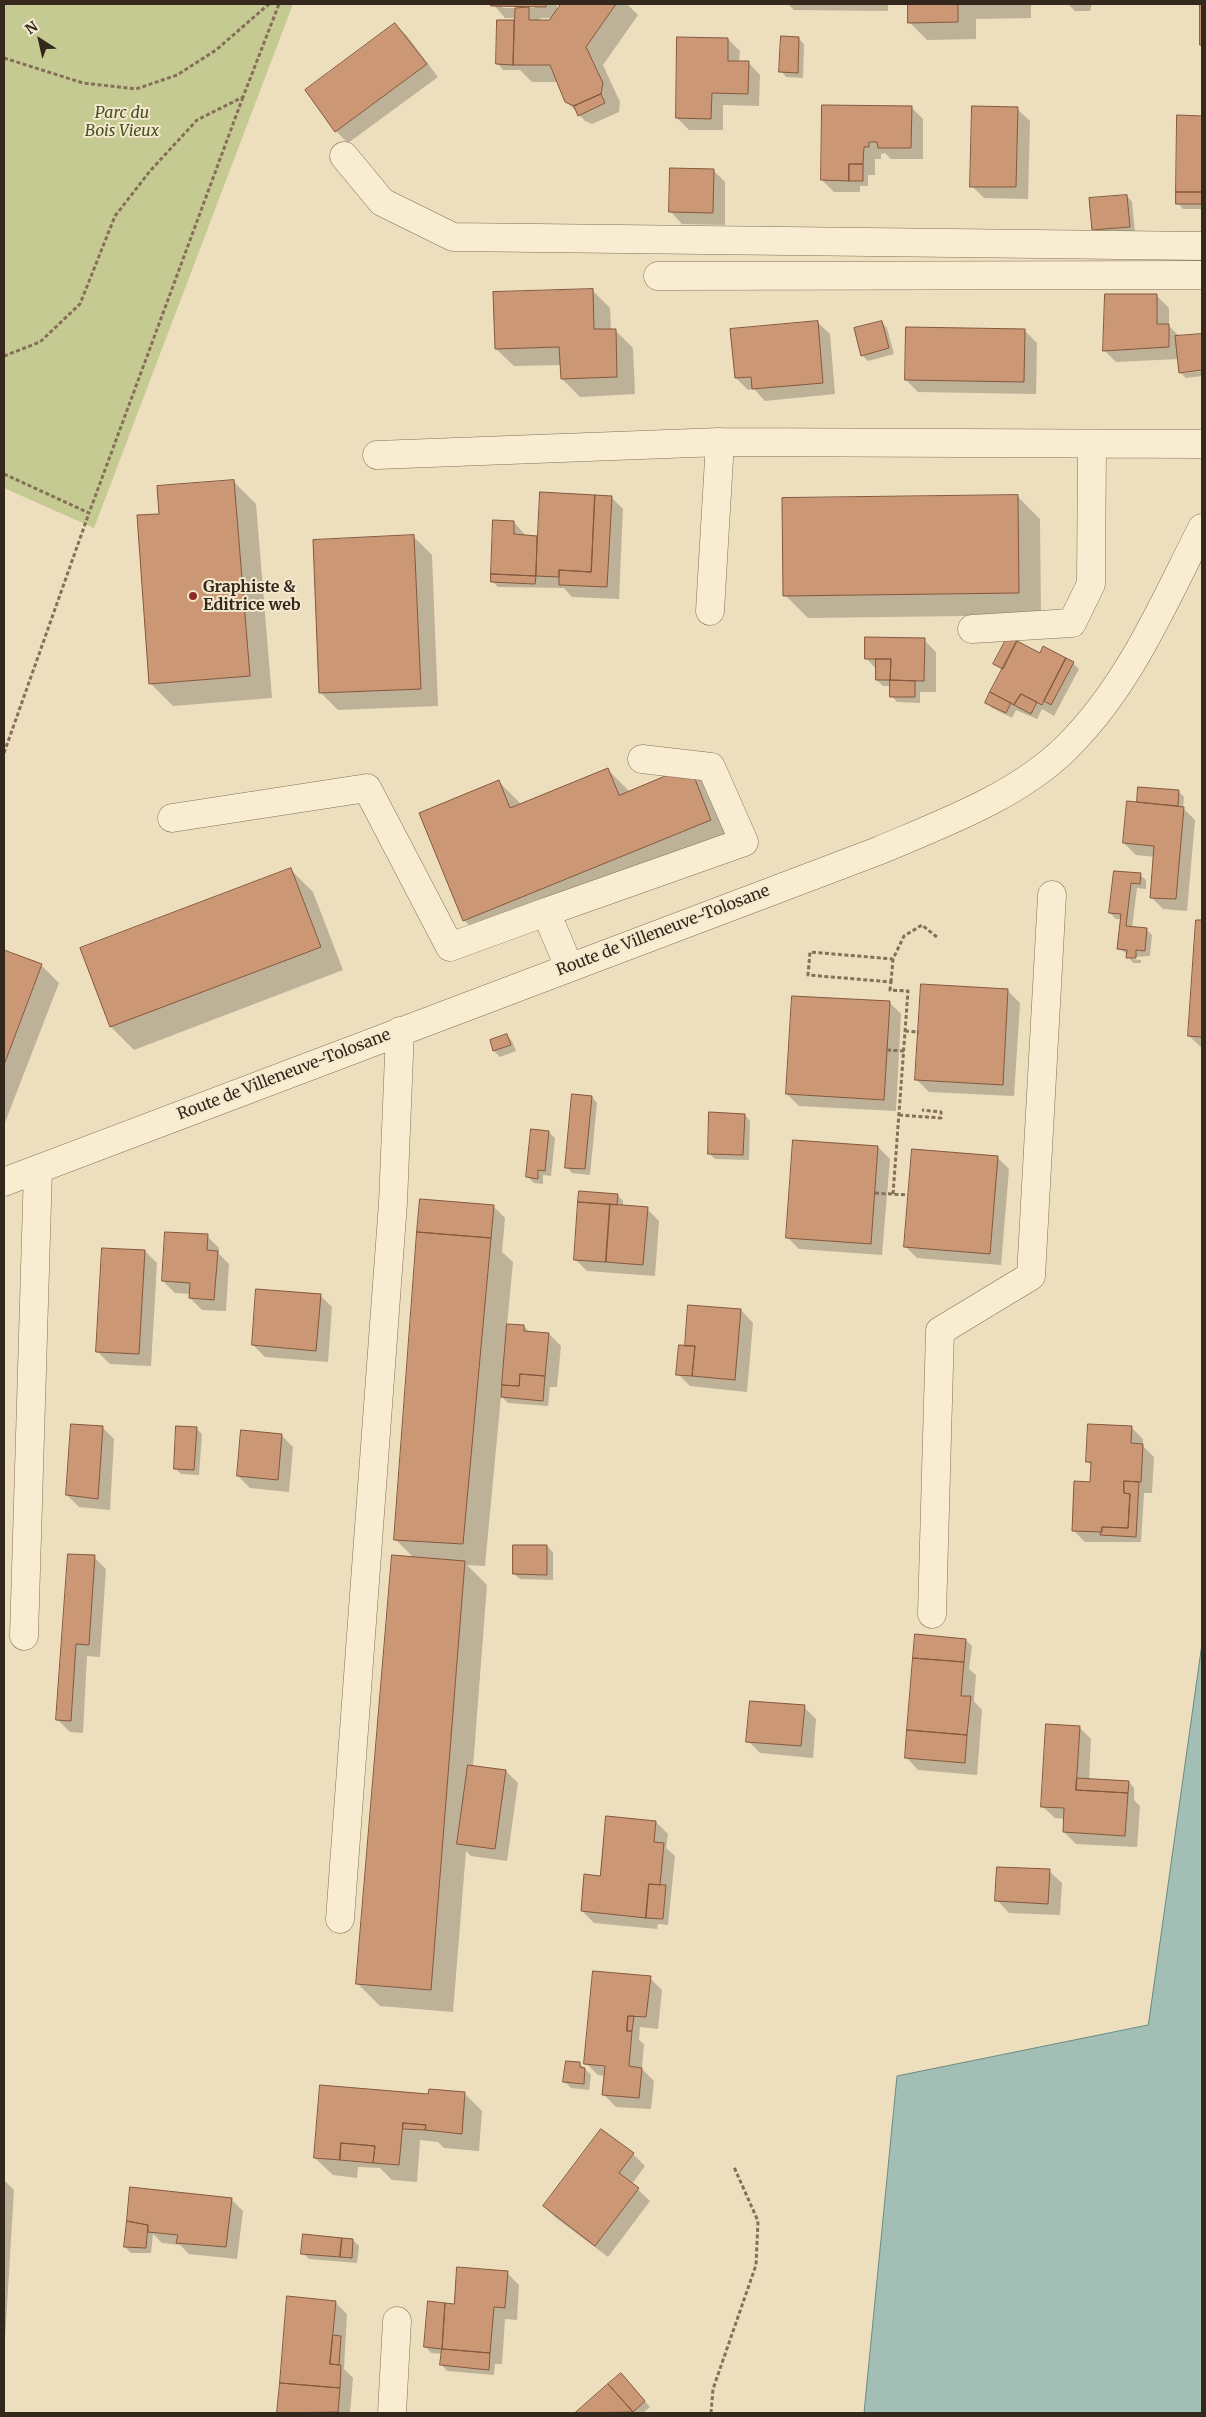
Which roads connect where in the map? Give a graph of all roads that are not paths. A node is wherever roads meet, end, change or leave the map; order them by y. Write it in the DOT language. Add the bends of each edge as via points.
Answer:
graph roads {
  1 [pos="344,156"];
  2 [pos="1202,246"];
  3 [pos="658,276"];
  4 [pos="1202,276"];
  5 [pos="720,442"];
  6 [pos="1092,444"];
  7 [pos="1202,444"];
  8 [pos="377,455"];
  9 [pos="1202,528"];
  10 [pos="710,611"];
  11 [pos="972,629"];
  12 [pos="642,759"];
  13 [pos="172,818"];
  14 [pos="1052,895"];
  15 [pos="546,912"];
  16 [pos="569,967"];
  17 [pos="400,1031"];
  18 [pos="38,1169"];
  19 [pos="4,1182"];
  20 [pos="932,1614"];
  21 [pos="24,1636"];
  22 [pos="340,1919"];
  23 [pos="397,2322"];
  24 [pos="392,2413"];
  1 -- 2 [label="street" via="382,202 453,237"];
  3 -- 4 [label="street"];
  5 -- 6 [label="street"];
  5 -- 8 [label="street"];
  5 -- 10 [label="street"];
  6 -- 7 [label="street"];
  6 -- 11 [label="street" via="1091,584 1072,623"];
  9 -- 16 [label="street, Route de Villeneuve-Tolosane" via="1136,658 1102,708 1066,748 1021,783 960,816 878,850"];
  12 -- 15 [label="street" via="711,766 744,842"];
  13 -- 15 [label="street" via="367,788 450,947"];
  14 -- 20 [label="street" via="1031,1276 940,1331"];
  15 -- 16 [label="street"];
  16 -- 17 [label="street, Route de Villeneuve-Tolosane"];
  17 -- 18 [label="street, Route de Villeneuve-Tolosane"];
  17 -- 22 [label="street" via="392,1203"];
  18 -- 19 [label="street, Route de Villeneuve-Tolosane"];
  18 -- 21 [label="street"];
  23 -- 24 [label="street"];
}
